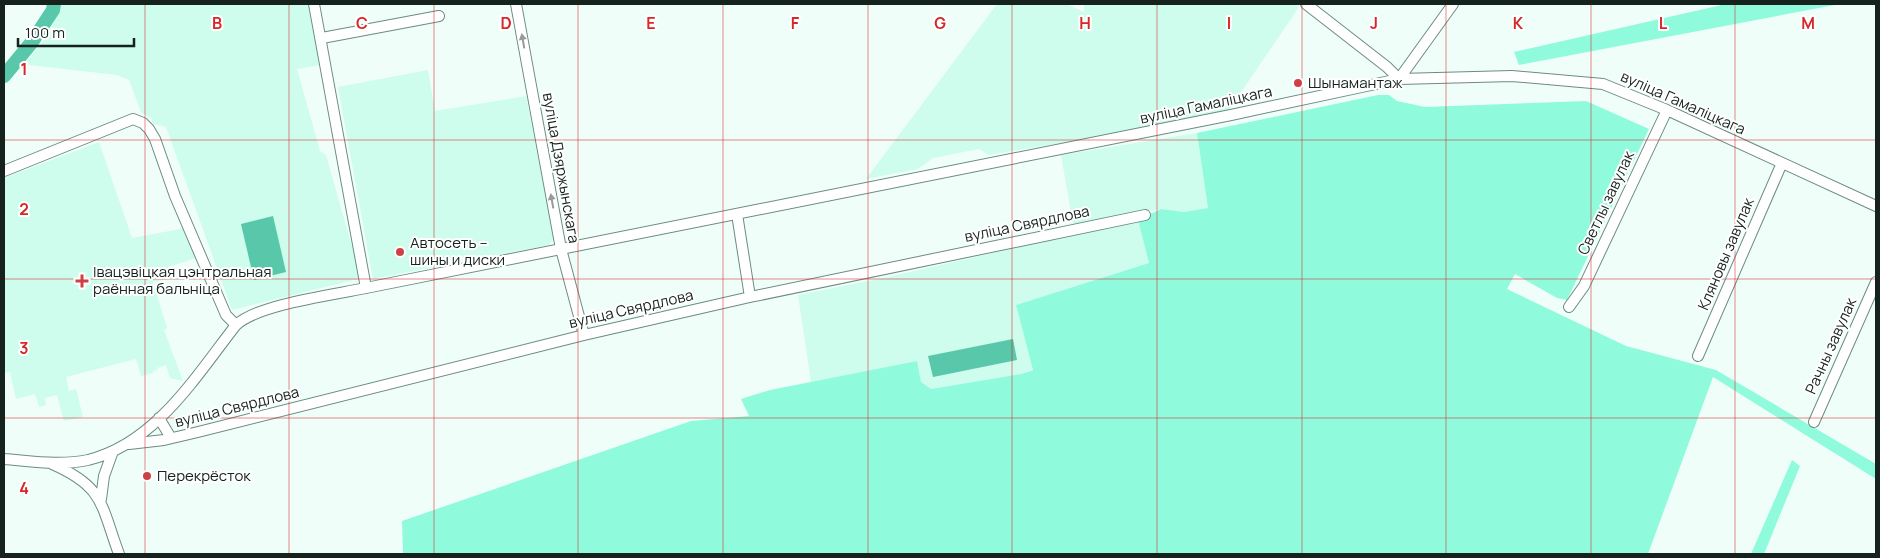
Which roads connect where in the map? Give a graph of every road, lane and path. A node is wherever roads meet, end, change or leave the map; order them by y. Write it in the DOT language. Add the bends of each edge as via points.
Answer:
graph roads {
  1 [pos="314,4"];
  2 [pos="516,4"];
  3 [pos="1306,4"];
  4 [pos="1453,4"];
  5 [pos="439,16"];
  6 [pos="322,38"];
  7 [pos="1400,79"];
  8 [pos="1667,110"];
  9 [pos="1024,157"];
  10 [pos="1782,163"];
  11 [pos="4,171"];
  12 [pos="1876,206"];
  13 [pos="736,214"];
  14 [pos="1144,215"];
  15 [pos="561,249"];
  16 [pos="1876,282"];
  17 [pos="366,288"];
  18 [pos="750,297"];
  19 [pos="1569,306"];
  20 [pos="236,325"];
  21 [pos="584,336"];
  22 [pos="1698,356"];
  23 [pos="159,418"];
  24 [pos="1814,422"];
  25 [pos="171,438"];
  26 [pos="127,444"];
  27 [pos="113,451"];
  28 [pos="4,459"];
  29 [pos="51,463"];
  30 [pos="101,499"];
  31 [pos="119,554"];
  1 -- 6 [label="street"];
  15 -- 2 [label="street, вуліца Дзяржынскага, one-way"];
  3 -- 7 [label="street"];
  4 -- 7 [label="street"];
  5 -- 6 [label="street"];
  6 -- 17 [label="street"];
  7 -- 8 [label="street, вуліца Гамаліцкага" via="1512,76 1603,84"];
  7 -- 9 [label="street, вуліца Гамаліцкага"];
  8 -- 10 [label="street, вуліца Гамаліцкага"];
  8 -- 19 [label="street, Светлы завулак" via="1584,286"];
  9 -- 13 [label="street, вуліца Свярдлова"];
  10 -- 12 [label="street, вуліца Гамаліцкага"];
  10 -- 22 [label="street, Кляновы завулак"];
  11 -- 20 [label="street" via="133,119 143,123 155,139 175,196 226,315"];
  13 -- 15 [label="street, вуліца Свярдлова"];
  13 -- 18 [label="street"];
  14 -- 18 [label="street, вуліца Свярдлова"];
  15 -- 17 [label="street, вуліца Свярдлова"];
  15 -- 21 [label="street, вуліца Дзяржынскага"];
  16 -- 24 [label="street, Рачны завулак"];
  17 -- 20 [label="street, вуліца Свярдлова" via="264,311 244,318"];
  18 -- 21 [label="street, вуліца Свярдлова"];
  20 -- 23 [label="street, вуліца Свярдлова"];
  21 -- 25 [label="street, вуліца Свярдлова"];
  23 -- 25 [label="street"];
  23 -- 26 [label="street, вуліца Свярдлова"];
  25 -- 26 [label="street, вуліца Свярдлова"];
  26 -- 27 [label="street, вуліца Свярдлова"];
  27 -- 29 [label="street, вуліца Свярдлова" via="88,460"];
  27 -- 30 [label="street" via="104,476"];
  28 -- 29 [label="street"];
  29 -- 30 [label="street" via="82,480"];
  30 -- 31 [label="street"];
}
